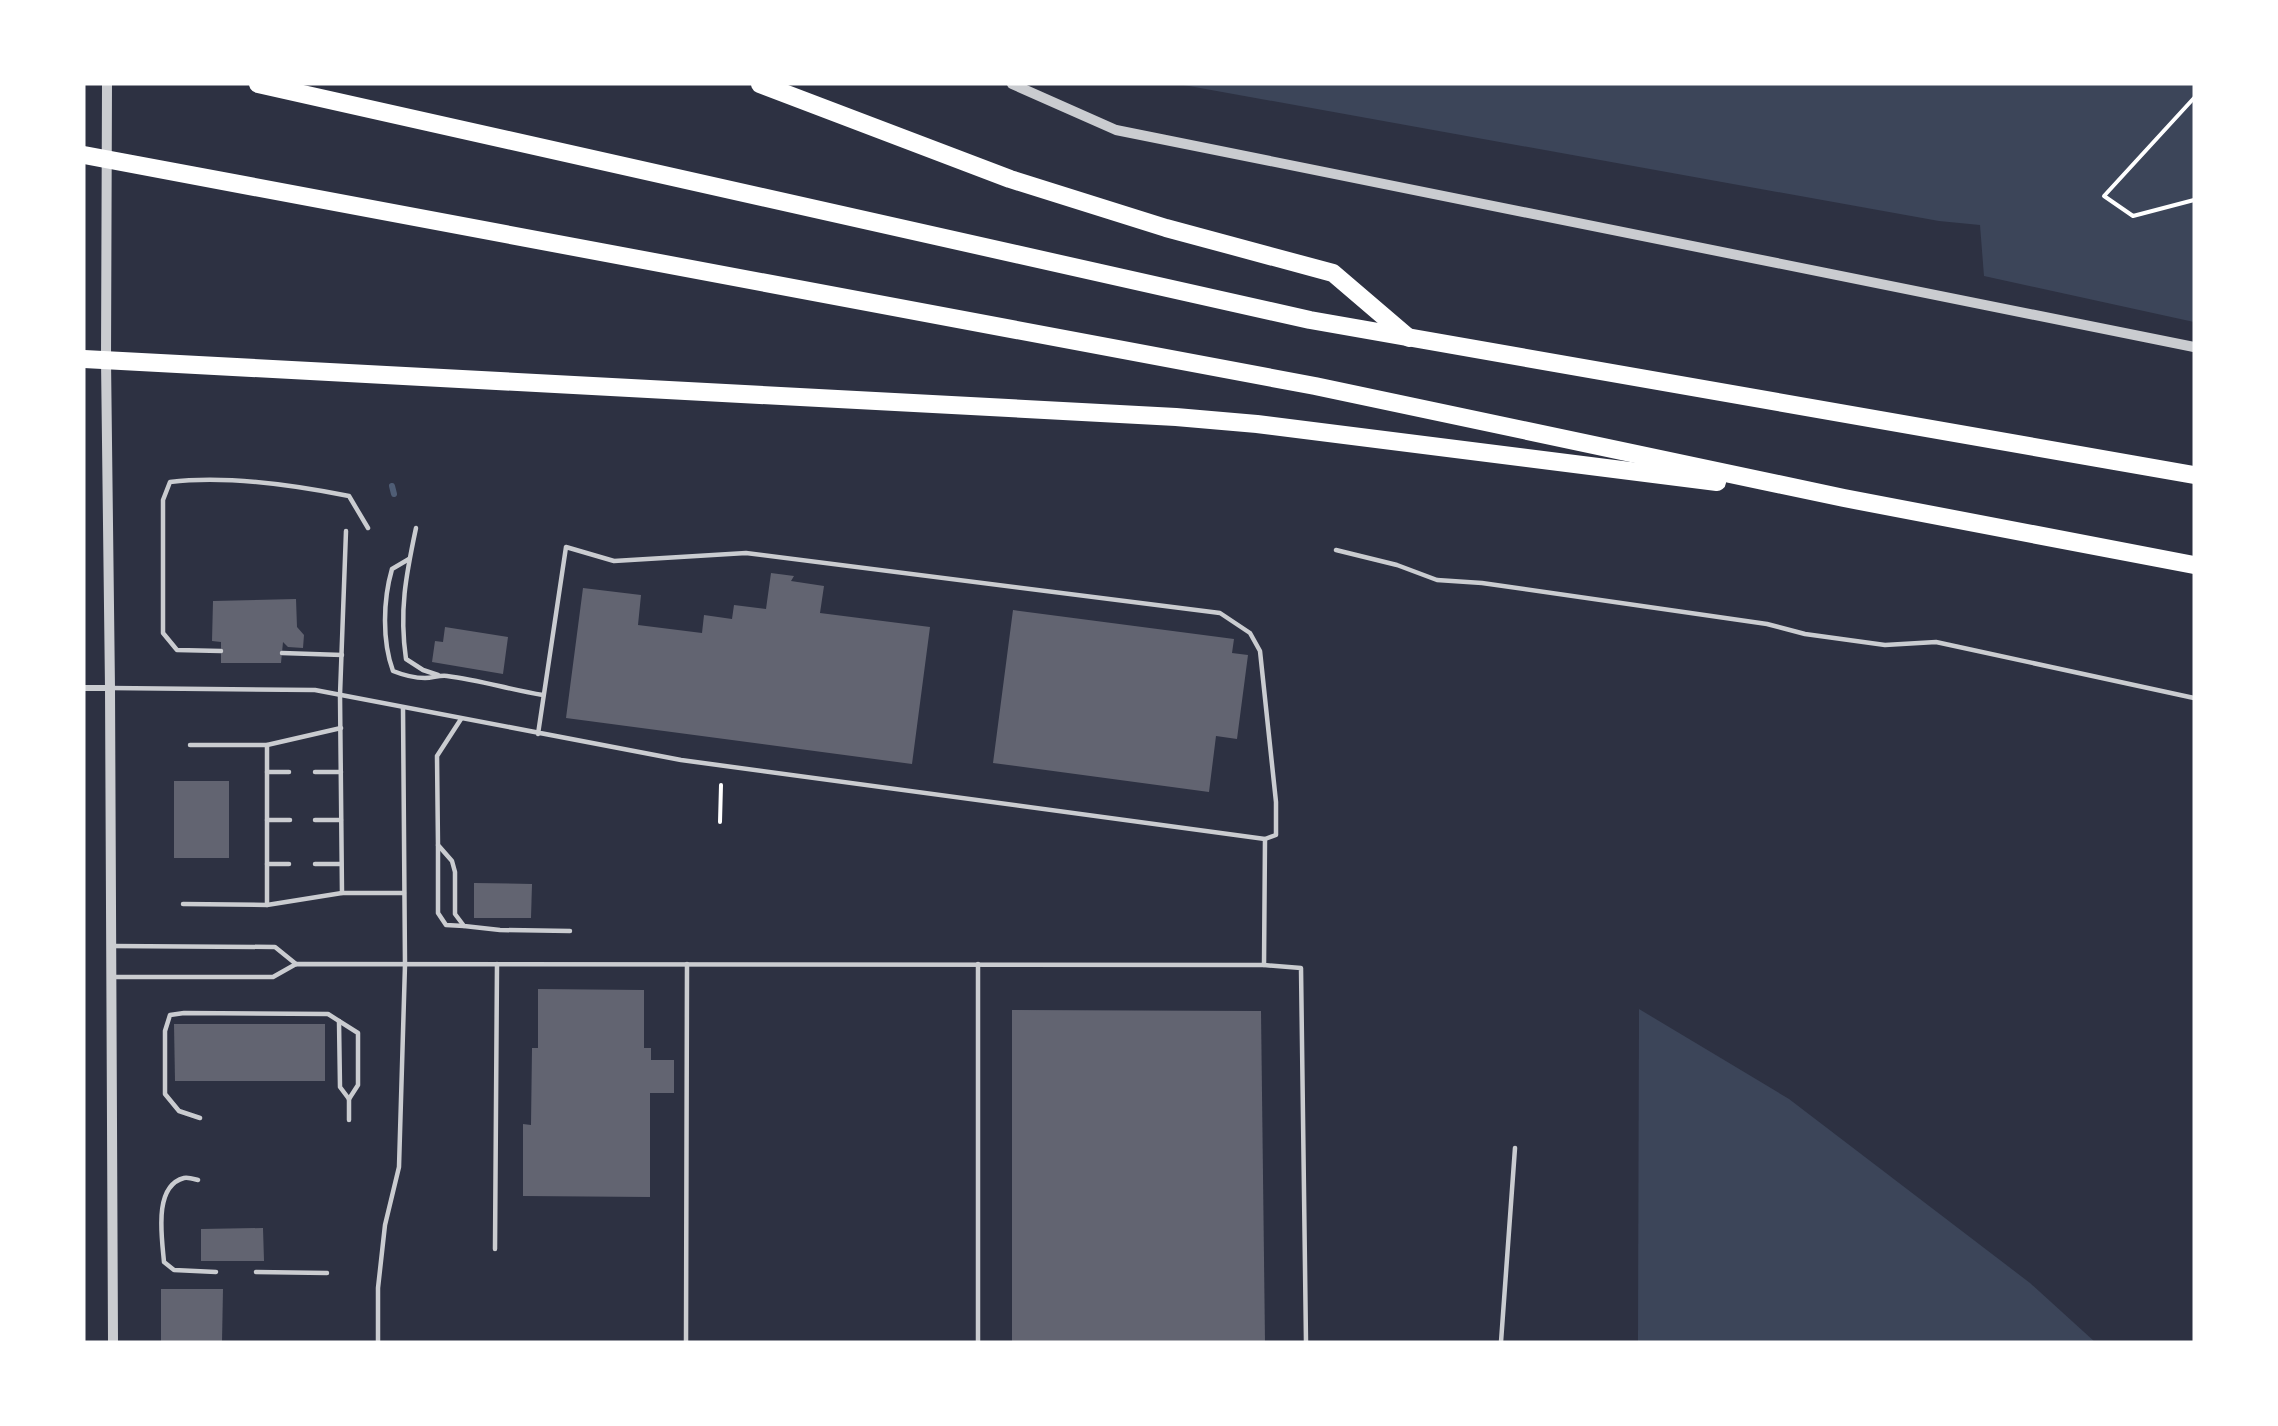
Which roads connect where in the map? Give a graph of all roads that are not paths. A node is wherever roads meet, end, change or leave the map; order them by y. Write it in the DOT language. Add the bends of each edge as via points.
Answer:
graph roads {
  1 [pos="107,84"];
  2 [pos="258,84"];
  3 [pos="760,84"];
  4 [pos="1012,84"];
  5 [pos="84,155"];
  6 [pos="1410,339"];
  7 [pos="2194,347"];
  8 [pos="84,359"];
  9 [pos="106,360"];
  10 [pos="2194,475"];
  11 [pos="1844,498"];
  12 [pos="368,528"];
  13 [pos="416,528"];
  14 [pos="346,531"];
  15 [pos="1336,550"];
  16 [pos="409,559"];
  17 [pos="2194,565"];
  18 [pos="221,651"];
  19 [pos="282,653"];
  20 [pos="342,655"];
  21 [pos="438,675"];
  22 [pos="84,688"];
  23 [pos="110,688"];
  24 [pos="340,695"];
  25 [pos="543,695"];
  26 [pos="2194,698"];
  27 [pos="403,708"];
  28 [pos="461,719"];
  29 [pos="341,728"];
  30 [pos="538,734"];
  31 [pos="190,745"];
  32 [pos="267,745"];
  33 [pos="267,772"];
  34 [pos="289,772"];
  35 [pos="315,772"];
  36 [pos="341,772"];
  37 [pos="267,820"];
  38 [pos="290,820"];
  39 [pos="315,820"];
  40 [pos="341,820"];
  41 [pos="1265,839"];
  42 [pos="438,845"];
  43 [pos="267,864"];
  44 [pos="289,864"];
  45 [pos="315,864"];
  46 [pos="341,864"];
  47 [pos="404,893"];
  48 [pos="342,894"];
  49 [pos="183,904"];
  50 [pos="267,905"];
  51 [pos="464,927"];
  52 [pos="570,931"];
  53 [pos="112,946"];
  54 [pos="296,964"];
  55 [pos="405,964"];
  56 [pos="496,964"];
  57 [pos="687,964"];
  58 [pos="978,964"];
  59 [pos="1264,965"];
  60 [pos="111,977"];
  61 [pos="339,1020"];
  62 [pos="349,1099"];
  63 [pos="200,1118"];
  64 [pos="349,1120"];
  65 [pos="1515,1148"];
  66 [pos="198,1180"];
  67 [pos="495,1249"];
  68 [pos="216,1272"];
  69 [pos="256,1272"];
  70 [pos="327,1273"];
  71 [pos="113,1342"];
  72 [pos="378,1342"];
  73 [pos="686,1342"];
  74 [pos="978,1342"];
  75 [pos="1306,1342"];
  76 [pos="1501,1342"];
  1 -- 9 [label="street"];
  2 -- 6 [label="highway" via="1299,318"];
  3 -- 6 [label="highway" via="1010,179 1166,228 1334,273"];
  4 -- 7 [label="street" via="1116,130"];
  5 -- 11 [label="highway" via="1315,386"];
  6 -- 10 [label="highway"];
  8 -- 9 [label="highway"];
  9 -- 11 [label="highway" via="1176,417 1268,425"];
  9 -- 23 [label="street"];
  11 -- 17 [label="highway"];
  12 -- 18 [label="lane" via="349,496 272,484 192,479 170,482 163,500 163,633 177,650"];
  13 -- 16 [label="lane"];
  14 -- 20 [label="lane"];
  15 -- 26 [label="lane" via="1437,580 1482,583 1885,645 1936,642"];
  16 -- 21 [label="lane" via="402,611 406,659"];
  16 -- 21 [label="lane" via="392,569 387,588 387,656 393,671 406,676"];
  19 -- 20 [label="lane"];
  20 -- 24 [label="lane"];
  21 -- 25 [label="lane"];
  22 -- 23 [label="street"];
  23 -- 24 [label="lane" via="315,690"];
  23 -- 53 [label="street"];
  24 -- 27 [label="lane"];
  24 -- 29 [label="lane"];
  25 -- 30 [label="lane"];
  25 -- 41 [label="lane" via="566,547 614,561 746,553 1220,613 1250,633 1260,651 1276,802 1276,835"];
  27 -- 28 [label="lane"];
  27 -- 47 [label="lane"];
  28 -- 30 [label="lane"];
  28 -- 42 [label="lane" via="436,756"];
  29 -- 32 [label="lane"];
  29 -- 36 [label="lane"];
  30 -- 41 [label="lane" via="681,760"];
  31 -- 32 [label="lane"];
  32 -- 33 [label="lane"];
  33 -- 34 [label="lane"];
  33 -- 37 [label="lane"];
  35 -- 36 [label="lane"];
  36 -- 40 [label="lane"];
  37 -- 38 [label="lane"];
  37 -- 43 [label="lane"];
  39 -- 40 [label="lane"];
  40 -- 46 [label="lane"];
  41 -- 59 [label="lane"];
  42 -- 51 [label="lane" via="452,861 455,914"];
  42 -- 51 [label="lane" via="438,913 446,926"];
  43 -- 44 [label="lane"];
  43 -- 50 [label="lane"];
  45 -- 46 [label="lane"];
  46 -- 48 [label="lane"];
  47 -- 48 [label="lane"];
  47 -- 55 [label="lane"];
  48 -- 50 [label="lane"];
  49 -- 50 [label="lane"];
  51 -- 52 [label="lane"];
  53 -- 54 [label="lane" via="275,947"];
  53 -- 60 [label="street"];
  54 -- 55 [label="lane"];
  54 -- 60 [label="lane" via="273,977"];
  55 -- 56 [label="lane"];
  55 -- 72 [label="lane" via="399,1167 385,1225 378,1288"];
  56 -- 57 [label="lane"];
  56 -- 67 [label="lane"];
  57 -- 58 [label="lane"];
  57 -- 73 [label="lane"];
  58 -- 59 [label="lane"];
  58 -- 74 [label="lane"];
  59 -- 75 [label="lane" via="1301,968"];
  60 -- 71 [label="street"];
  61 -- 62 [label="lane" via="340,1087"];
  61 -- 62 [label="lane" via="358,1033 358,1085"];
  61 -- 63 [label="lane" via="328,1014 304,1012 170,1015 165,1030 165,1094 179,1111"];
  62 -- 64 [label="lane"];
  65 -- 76 [label="lane"];
  66 -- 68 [label="lane" via="184,1178 170,1187 162,1203 164,1262 174,1270"];
  69 -- 70 [label="lane"];
}
